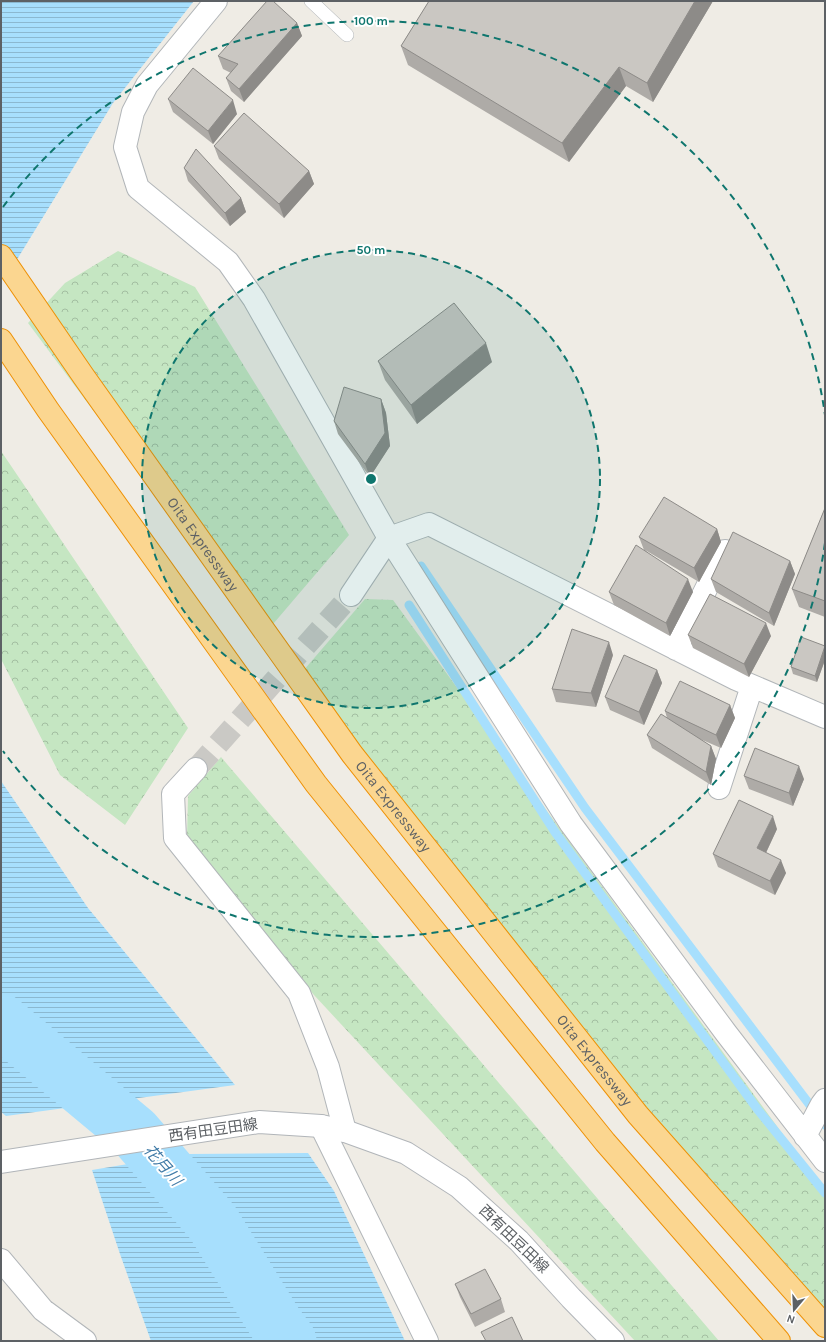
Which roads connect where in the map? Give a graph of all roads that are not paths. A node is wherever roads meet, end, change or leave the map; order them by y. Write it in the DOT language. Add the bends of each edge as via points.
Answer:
graph roads {
  1 [pos="216,1"];
  2 [pos="311,1"];
  3 [pos="348,34"];
  4 [pos="1,256"];
  5 [pos="1,340"];
  6 [pos="732,536"];
  7 [pos="389,538"];
  8 [pos="351,595"];
  9 [pos="676,649"];
  10 [pos="752,686"];
  11 [pos="825,717"];
  12 [pos="196,769"];
  13 [pos="719,788"];
  14 [pos="823,1102"];
  15 [pos="321,1126"];
  16 [pos="808,1130"];
  17 [pos="345,1131"];
  18 [pos="825,1161"];
  19 [pos="1,1162"];
  20 [pos="1,1260"];
  21 [pos="825,1326"];
  22 [pos="85,1341"];
  23 [pos="427,1341"];
  24 [pos="613,1341"];
  25 [pos="779,1341"];
  1 -- 7 [label="street" via="147,85 133,112 125,147 136,182 138,188 228,262 254,300"];
  2 -- 3 [label="lane"];
  4 -- 21 [label="highway, Oita Expressway" via="352,754 638,1115"];
  5 -- 25 [label="highway" via="48,410 316,784 605,1142"];
  6 -- 9 [label="street"];
  7 -- 8 [label="street"];
  7 -- 9 [label="street" via="429,524"];
  7 -- 16 [label="street" via="572,824 726,1033"];
  9 -- 10 [label="street"];
  10 -- 11 [label="street"];
  10 -- 13 [label="street"];
  12 -- 17 [label="street" via="173,794 175,838 299,993 328,1068"];
  14 -- 16 [label="street"];
  15 -- 17 [label="street, 西有田豆田線"];
  15 -- 19 [label="street, 西有田豆田線" via="259,1122"];
  15 -- 23 [label="street"];
  16 -- 18 [label="street"];
  17 -- 24 [label="street, 西有田豆田線" via="406,1153 459,1187 519,1240"];
  20 -- 22 [label="street" via="43,1310"];
}
